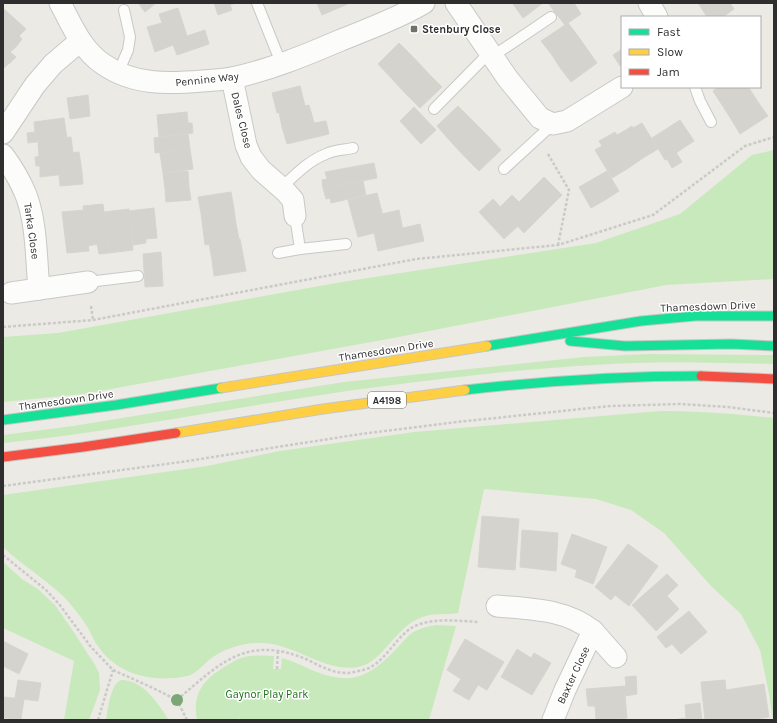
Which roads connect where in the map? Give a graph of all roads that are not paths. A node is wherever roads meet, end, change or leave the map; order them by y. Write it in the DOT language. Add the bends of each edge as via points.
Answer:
graph roads {
  1 [pos="60,3"];
  2 [pos="257,3"];
  3 [pos="456,3"];
  4 [pos="649,3"];
  5 [pos="414,6"];
  6 [pos="124,10"];
  7 [pos="656,16"];
  8 [pos="551,17"];
  9 [pos="80,40"];
  10 [pos="491,54"];
  11 [pos="281,63"];
  12 [pos="118,73"];
  13 [pos="232,78"];
  14 [pos="621,88"];
  15 [pos="695,88"];
  16 [pos="434,109"];
  17 [pos="711,122"];
  18 [pos="552,124"];
  19 [pos="3,133"];
  20 [pos="353,148"];
  21 [pos="3,155"];
  22 [pos="504,169"];
  23 [pos="281,188"];
  24 [pos="295,216"];
  25 [pos="346,244"];
  26 [pos="300,249"];
  27 [pos="278,252"];
  28 [pos="138,276"];
  29 [pos="88,282"];
  30 [pos="39,289"];
  31 [pos="11,293"];
  32 [pos="774,316"];
  33 [pos="539,338"];
  34 [pos="774,346"];
  35 [pos="774,379"];
  36 [pos="3,420"];
  37 [pos="3,457"];
  38 [pos="497,606"];
  39 [pos="593,631"];
  40 [pos="616,657"];
  41 [pos="553,720"];
  1 -- 9 [label="street, Pennine Way"];
  2 -- 11 [label="lane"];
  3 -- 10 [label="street"];
  4 -- 7 [label="street"];
  5 -- 11 [label="street, Pennine Way" via="327,46"];
  6 -- 12 [label="lane" via="130,37 128,50"];
  8 -- 10 [label="lane"];
  9 -- 12 [label="street, Pennine Way" via="91,54"];
  9 -- 19 [label="street" via="34,85"];
  10 -- 16 [label="lane"];
  10 -- 18 [label="street" via="532,110"];
  11 -- 13 [label="street, Pennine Way"];
  12 -- 13 [label="street, Pennine Way" via="148,82 164,83"];
  13 -- 23 [label="street, Dales Close" via="246,145 261,170"];
  14 -- 18 [label="street" via="567,121"];
  15 -- 17 [label="lane"];
  18 -- 22 [label="lane"];
  20 -- 23 [label="lane" via="326,153 313,160"];
  21 -- 30 [label="street, Tarka Close" via="19,179 30,207"];
  23 -- 24 [label="street, Dales Close" via="293,200"];
  24 -- 26 [label="lane"];
  25 -- 26 [label="lane"];
  26 -- 27 [label="lane"];
  28 -- 29 [label="lane"];
  29 -- 30 [label="street"];
  30 -- 31 [label="street"];
  32 -- 33 [label="main road, Thamesdown Drive" via="695,316 641,321"];
  33 -- 34 [label="main road" via="625,346"];
  33 -- 36 [label="main road, Thamesdown Drive" via="116,405"];
  35 -- 37 [label="main road, A4198" via="673,376 531,383 324,409"];
  38 -- 39 [label="street, Baxter Close" via="560,613 585,624"];
  39 -- 40 [label="street, Baxter Close"];
  39 -- 41 [label="street, Baxter Close"];
}
